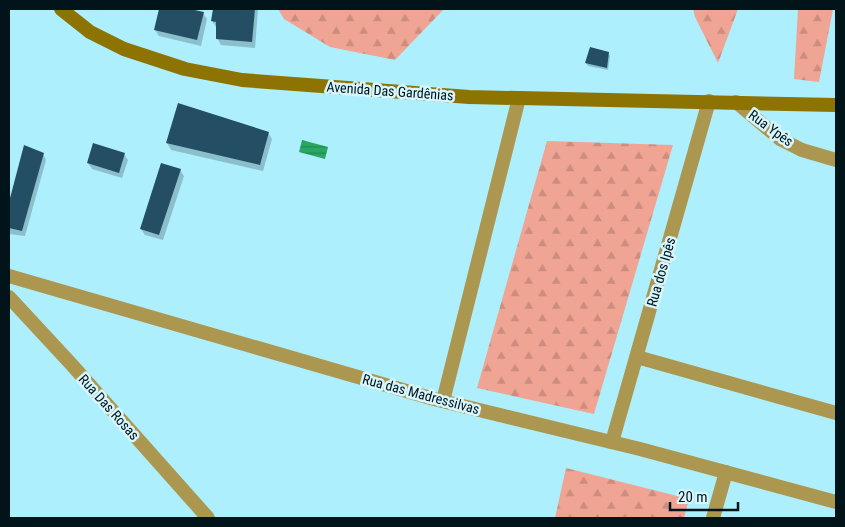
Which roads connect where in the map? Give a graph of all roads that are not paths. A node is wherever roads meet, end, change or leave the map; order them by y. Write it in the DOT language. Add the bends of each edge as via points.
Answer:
graph roads {
  1 [pos="61,9"];
  2 [pos="519,98"];
  3 [pos="710,101"];
  4 [pos="736,102"];
  5 [pos="836,105"];
  6 [pos="836,160"];
  7 [pos="9,276"];
  8 [pos="9,297"];
  9 [pos="637,357"];
  10 [pos="443,401"];
  11 [pos="836,413"];
  12 [pos="612,442"];
  13 [pos="726,472"];
  14 [pos="836,502"];
  15 [pos="208,518"];
  16 [pos="713,518"];
  1 -- 2 [label="main road, Avenida Das Gardênias" via="90,32 124,49 185,70 242,80"];
  2 -- 3 [label="main road, Avenida Das Gardênias"];
  2 -- 10 [label="street"];
  3 -- 4 [label="main road, Avenida Das Gardênias"];
  3 -- 9 [label="street, Rua dos Ipês"];
  4 -- 5 [label="main road, Avenida Das Gardênias"];
  4 -- 6 [label="street, Rua Ypês" via="780,139 802,150"];
  7 -- 10 [label="street, Rua das Madressilvas"];
  8 -- 15 [label="street, Rua Das Rosas"];
  9 -- 11 [label="street"];
  9 -- 12 [label="street, Rua dos Ipês"];
  10 -- 12 [label="street, Rua das Madressilvas"];
  12 -- 13 [label="street, Rua das Madressilvas"];
  13 -- 14 [label="street, Rua das Madressilvas"];
  13 -- 16 [label="street"];
}
